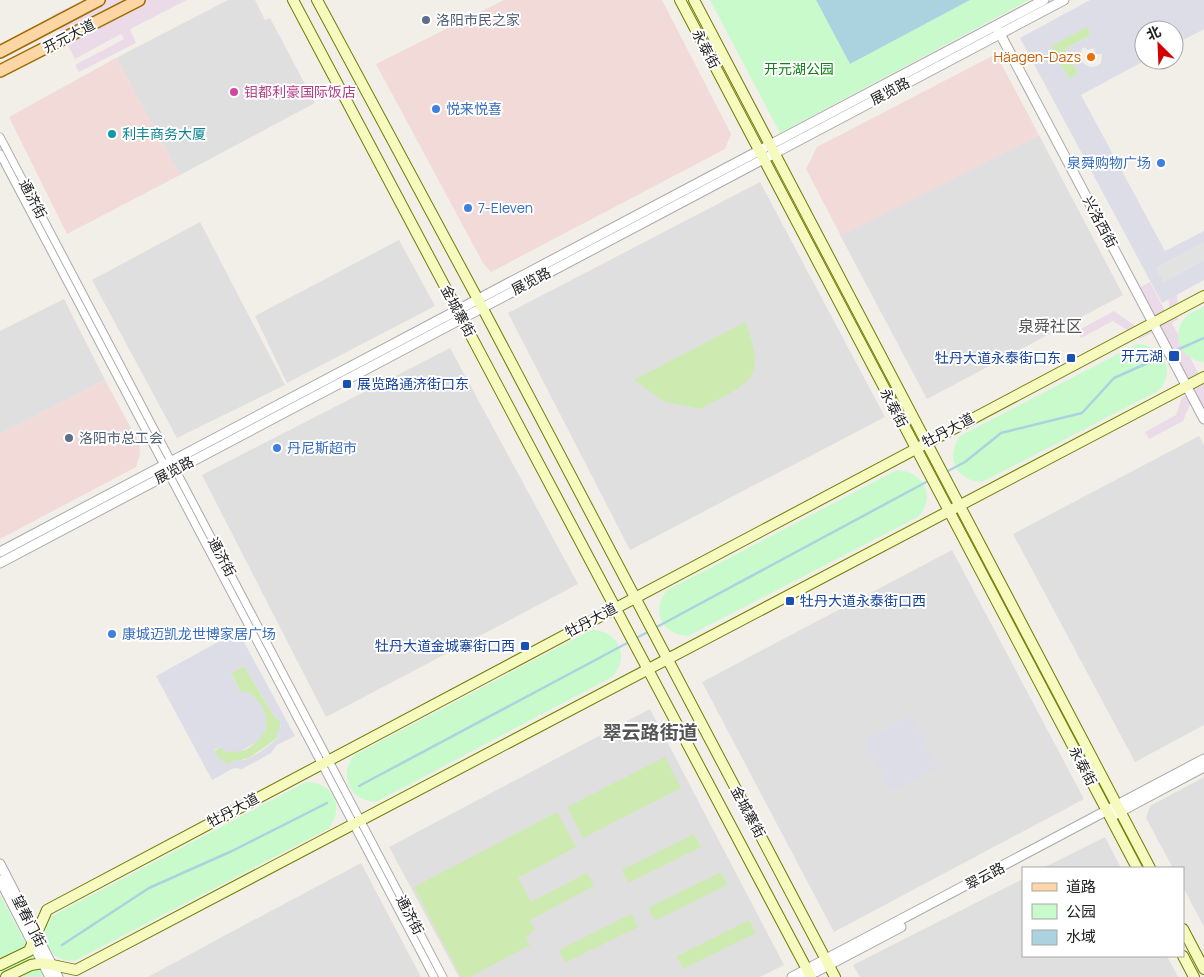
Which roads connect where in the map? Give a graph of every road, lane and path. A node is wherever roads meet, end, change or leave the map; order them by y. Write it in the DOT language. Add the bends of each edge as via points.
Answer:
graph roads {
  1 [pos="99,0"];
  2 [pos="139,0"];
  3 [pos="293,0"];
  4 [pos="317,0"];
  5 [pos="680,0"];
  6 [pos="694,0"];
  7 [pos="1044,0"];
  8 [pos="1064,0"];
  9 [pos="1001,28"];
  10 [pos="0,52"];
  11 [pos="0,71"];
  12 [pos="0,137"];
  13 [pos="773,147"];
  14 [pos="762,153"];
  15 [pos="0,154"];
  16 [pos="1204,296"];
  17 [pos="480,303"];
  18 [pos="460,313"];
  19 [pos="1156,321"];
  20 [pos="1204,377"];
  21 [pos="1189,385"];
  22 [pos="1204,406"];
  23 [pos="1204,419"];
  24 [pos="927,442"];
  25 [pos="915,448"];
  26 [pos="167,462"];
  27 [pos="172,471"];
  28 [pos="960,504"];
  29 [pos="948,510"];
  30 [pos="0,552"];
  31 [pos="0,563"];
  32 [pos="635,597"];
  33 [pos="614,608"];
  34 [pos="667,659"];
  35 [pos="646,670"];
  36 [pos="1204,759"];
  37 [pos="326,761"];
  38 [pos="1204,767"];
  39 [pos="1119,808"];
  40 [pos="1108,814"];
  41 [pos="357,822"];
  42 [pos="0,864"];
  43 [pos="1135,867"];
  44 [pos="1149,867"];
  45 [pos="0,880"];
  46 [pos="1184,931"];
  47 [pos="35,940"];
  48 [pos="1184,957"];
  49 [pos="827,962"];
  50 [pos="47,964"];
  51 [pos="0,966"];
  52 [pos="1204,969"];
  53 [pos="809,974"];
  54 [pos="6,977"];
  55 [pos="50,977"];
  56 [pos="58,977"];
  57 [pos="434,977"];
  58 [pos="443,977"];
  59 [pos="792,977"];
  60 [pos="835,977"];
  61 [pos="1194,977"];
  1 -- 10 [label="main road, 开元大道"];
  2 -- 11 [label="main road, 开元大道"];
  3 -- 18 [label="main road, 金城寨街"];
  4 -- 17 [label="main road, 金城寨街"];
  5 -- 14 [label="main road, 永泰街"];
  6 -- 13 [label="main road, 永泰街"];
  7 -- 9 [label="street, 展览路"];
  8 -- 9 [label="street, 展览路"];
  9 -- 13 [label="street, 展览路"];
  9 -- 19 [label="street, 兴洛西街"];
  12 -- 26 [label="street, 通济街"];
  13 -- 14 [label="street, 展览路"];
  13 -- 24 [label="main road, 永泰街"];
  14 -- 17 [label="street, 展览路"];
  14 -- 25 [label="main road, 永泰街"];
  15 -- 26 [label="street, 通济街"];
  16 -- 19 [label="main road, 牡丹大道"];
  17 -- 18 [label="street, 展览路"];
  17 -- 32 [label="main road, 金城寨街"];
  18 -- 26 [label="street, 展览路"];
  18 -- 27 [label="street, 展览路"];
  18 -- 33 [label="main road, 金城寨街"];
  19 -- 21 [label="street, 兴洛西街"];
  19 -- 24 [label="main road, 牡丹大道"];
  20 -- 21 [label="main road"];
  21 -- 22 [label="street, 兴洛西街"];
  21 -- 23 [label="street, 兴洛西街"];
  21 -- 28 [label="main road"];
  24 -- 25 [label="main road, 牡丹大道"];
  24 -- 28 [label="main road, 永泰街"];
  25 -- 29 [label="main road, 永泰街"];
  25 -- 32 [label="main road, 牡丹大道"];
  26 -- 27 [label="street, 通济街"];
  26 -- 30 [label="street, 展览路"];
  27 -- 31 [label="street, 展览路"];
  27 -- 37 [label="street, 通济街"];
  28 -- 29 [label="main road"];
  28 -- 39 [label="main road, 永泰街"];
  29 -- 34 [label="main road"];
  29 -- 40 [label="main road, 永泰街"];
  32 -- 33 [label="main road, 牡丹大道"];
  32 -- 34 [label="main road, 金城寨街"];
  33 -- 35 [label="main road, 金城寨街"];
  33 -- 37 [label="main road, 牡丹大道"];
  34 -- 35 [label="main road"];
  34 -- 49 [label="main road, 金城寨街"];
  35 -- 41 [label="main road"];
  35 -- 53 [label="main road, 金城寨街"];
  36 -- 39 [label="street, 翠云路"];
  37 -- 41 [label="street, 通济街"];
  37 -- 47 [label="main road, 牡丹大道" via="47,910"];
  38 -- 39 [label="street, 翠云路"];
  39 -- 40 [label="street, 翠云路"];
  39 -- 44 [label="main road, 永泰街"];
  40 -- 43 [label="main road, 永泰街"];
  40 -- 49 [label="street, 翠云路"];
  41 -- 50 [label="main road" via="76,970"];
  41 -- 57 [label="street, 通济街"];
  41 -- 58 [label="street, 通济街"];
  42 -- 47 [label="street, 望春门街"];
  45 -- 47 [label="street, 望春门街"];
  46 -- 52 [label="main road"];
  47 -- 50 [label="street, 望春门街"];
  47 -- 51 [label="main road, 牡丹大道" via="29,951"];
  48 -- 61 [label="main road"];
  49 -- 53 [label="street, 翠云路"];
  49 -- 60 [label="main road, 金城寨街"];
  50 -- 54 [label="main road" via="31,964"];
  50 -- 55 [label="street, 望春门街"];
  50 -- 56 [label="street, 望春门街"];
  53 -- 59 [label="street, 翠云路"];
}
